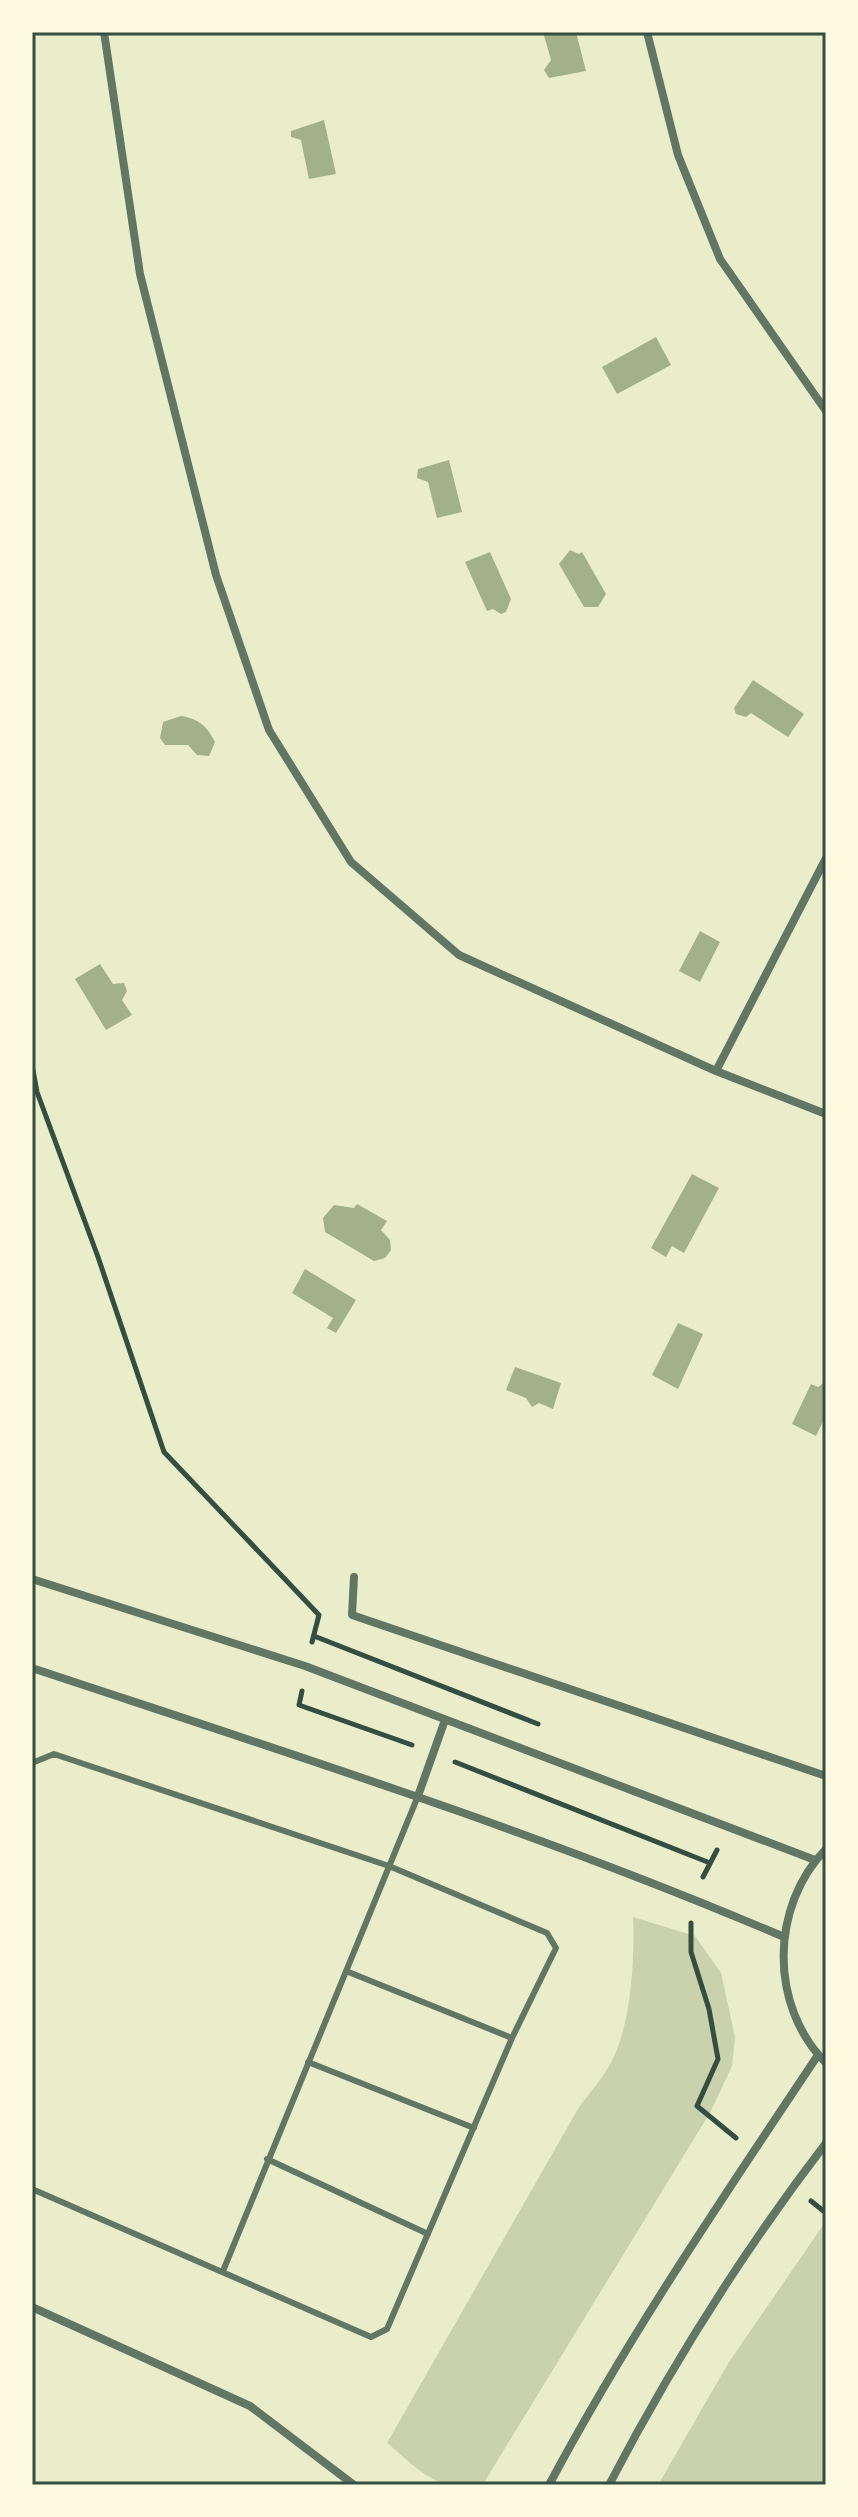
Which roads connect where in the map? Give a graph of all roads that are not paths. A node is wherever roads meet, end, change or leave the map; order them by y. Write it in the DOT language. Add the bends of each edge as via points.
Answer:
graph roads {
  1 [pos="104,32"];
  2 [pos="647,32"];
  3 [pos="826,411"];
  4 [pos="826,858"];
  5 [pos="716,1071"];
  6 [pos="826,1114"];
  7 [pos="354,1577"];
  8 [pos="32,1579"];
  9 [pos="32,1668"];
  10 [pos="445,1720"];
  11 [pos="32,1763"];
  12 [pos="826,1776"];
  13 [pos="418,1796"];
  14 [pos="826,1849"];
  15 [pos="815,1860"];
  16 [pos="389,1866"];
  17 [pos="784,1937"];
  18 [pos="346,1971"];
  19 [pos="512,2038"];
  20 [pos="818,2055"];
  21 [pos="308,2062"];
  22 [pos="826,2063"];
  23 [pos="474,2128"];
  24 [pos="826,2143"];
  25 [pos="267,2159"];
  26 [pos="32,2189"];
  27 [pos="428,2234"];
  28 [pos="223,2271"];
  29 [pos="32,2307"];
  30 [pos="354,2485"];
  31 [pos="549,2485"];
  32 [pos="609,2485"];
  1 -- 5 [label="street" via="140,274 216,575 269,730 351,862 459,955"];
  2 -- 3 [label="street" via="678,155 720,259"];
  4 -- 5 [label="street"];
  5 -- 6 [label="street"];
  7 -- 12 [label="street" via="352,1615"];
  8 -- 10 [label="street" via="305,1666"];
  9 -- 13 [label="street"];
  10 -- 13 [label="street"];
  10 -- 15 [label="street"];
  11 -- 16 [label="lane" via="54,1754"];
  13 -- 16 [label="lane"];
  13 -- 17 [label="street"];
  14 -- 15 [label="street"];
  15 -- 17 [label="street" via="794,1897"];
  16 -- 18 [label="lane"];
  16 -- 19 [label="lane" via="547,1933 556,1948"];
  17 -- 20 [label="street" via="784,1979 796,2020"];
  18 -- 19 [label="lane"];
  18 -- 21 [label="lane"];
  19 -- 23 [label="lane"];
  20 -- 22 [label="street"];
  20 -- 31 [label="street" via="606,2379"];
  21 -- 23 [label="lane"];
  21 -- 25 [label="lane"];
  23 -- 27 [label="lane"];
  24 -- 32 [label="street" via="651,2405"];
  25 -- 27 [label="lane"];
  25 -- 28 [label="lane"];
  26 -- 28 [label="lane"];
  27 -- 28 [label="lane" via="387,2329 371,2337"];
  29 -- 30 [label="street" via="250,2406"];
}
